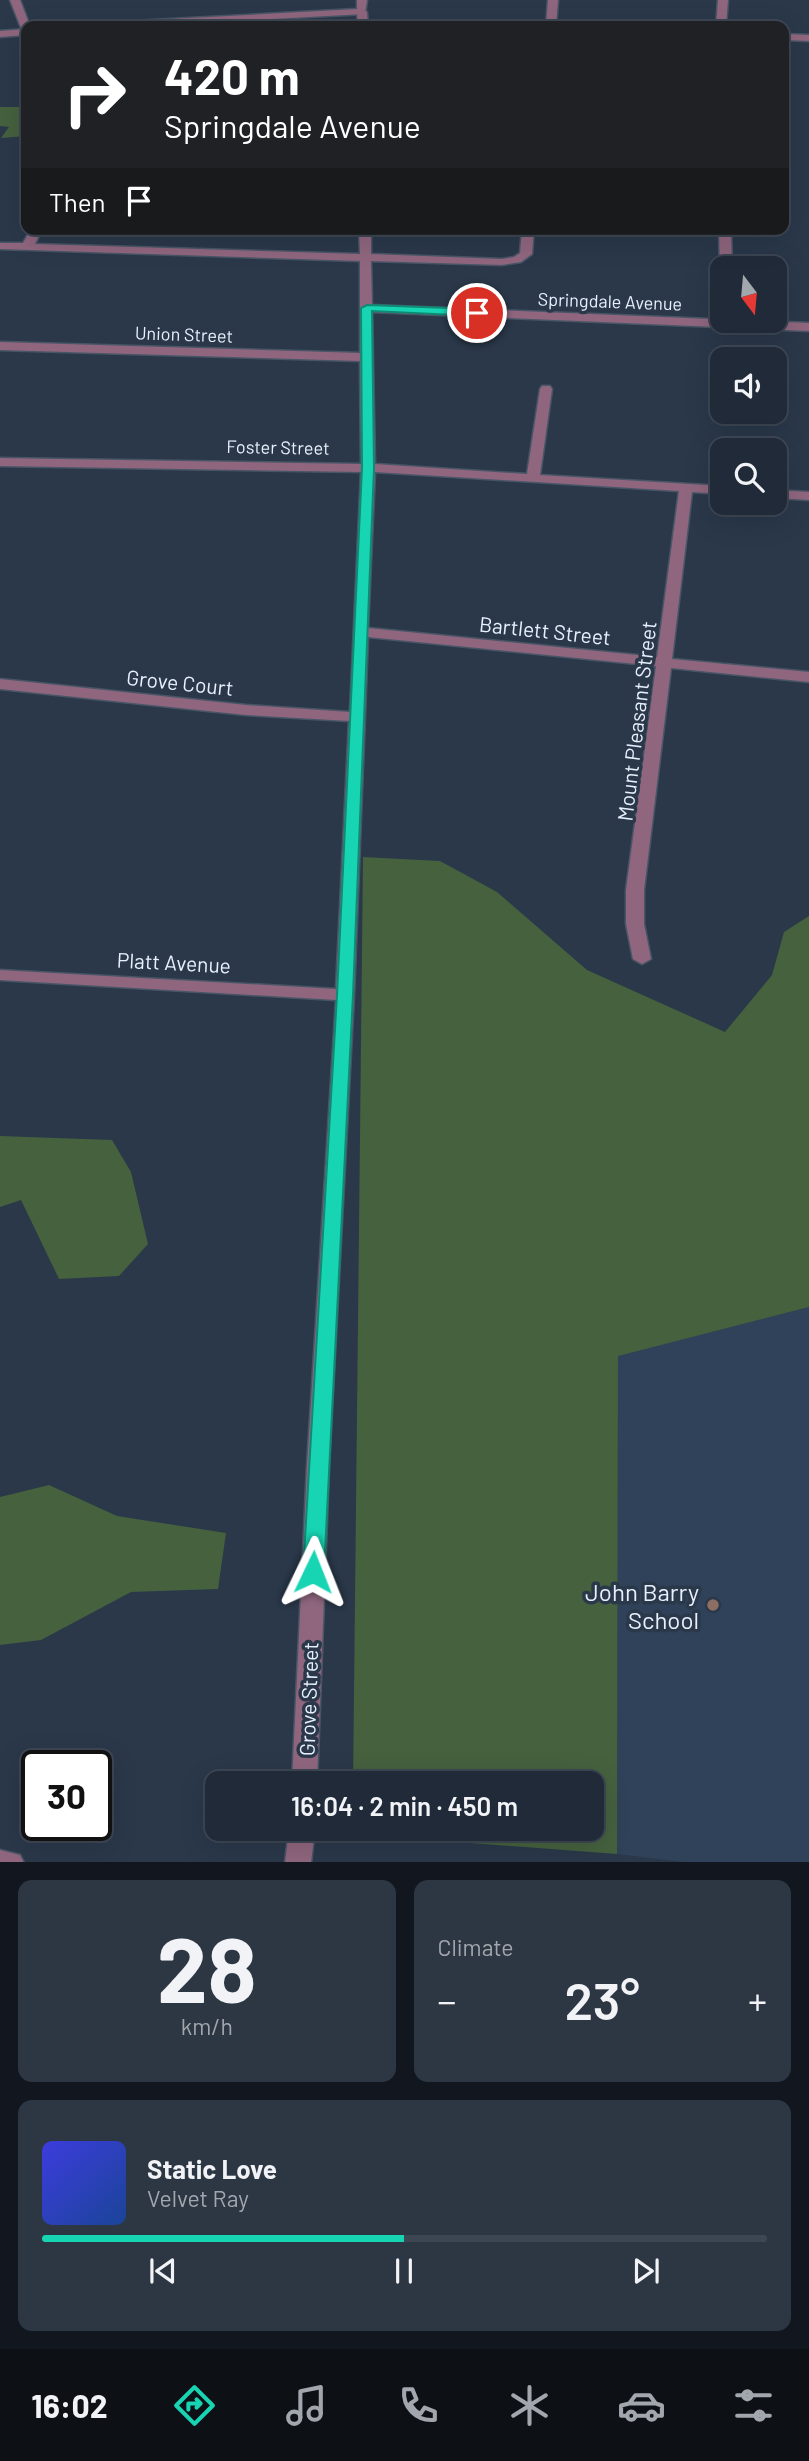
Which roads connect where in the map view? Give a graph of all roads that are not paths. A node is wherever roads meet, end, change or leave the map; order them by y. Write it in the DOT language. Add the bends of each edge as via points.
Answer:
graph roads {
  1 [pos="15,0"];
  2 [pos="362,0"];
  3 [pos="553,0"];
  4 [pos="723,0"];
  5 [pos="362,12"];
  6 [pos="23,21"];
  7 [pos="201,21"];
  8 [pos="362,21"];
  9 [pos="551,21"];
  10 [pos="721,21"];
  11 [pos="21,31"];
  12 [pos="0,34"];
  13 [pos="789,37"];
  14 [pos="809,38"];
  15 [pos="34,235"];
  16 [pos="365,235"];
  17 [pos="528,235"];
  18 [pos="725,235"];
  19 [pos="0,246"];
  20 [pos="27,247"];
  21 [pos="726,256"];
  22 [pos="366,258"];
  23 [pos="367,308"];
  24 [pos="710,321"];
  25 [pos="788,326"];
  26 [pos="809,327"];
  27 [pos="0,346"];
  28 [pos="367,357"];
  29 [pos="546,389"];
  30 [pos="0,463"];
  31 [pos="368,468"];
  32 [pos="533,478"];
  33 [pos="686,488"];
  34 [pos="710,489"];
  35 [pos="787,495"];
  36 [pos="809,496"];
  37 [pos="360,632"];
  38 [pos="665,663"];
  39 [pos="809,677"];
  40 [pos="0,684"];
  41 [pos="356,717"];
  42 [pos="642,959"];
  43 [pos="0,975"];
  44 [pos="345,995"];
  45 [pos="305,1771"];
  46 [pos="301,1841"];
  47 [pos="298,1862"];
  1 -- 6 [label="street"];
  2 -- 5 [label="street"];
  3 -- 9 [label="street"];
  4 -- 10 [label="street"];
  5 -- 7 [label="street"];
  5 -- 8 [label="street"];
  11 -- 12 [label="street"];
  13 -- 14 [label="street"];
  15 -- 20 [label="street"];
  16 -- 22 [label="street, Grove Street"];
  17 -- 22 [label="street" via="526,254 517,260"];
  18 -- 21 [label="street"];
  19 -- 20 [label="street"];
  20 -- 22 [label="street"];
  22 -- 23 [label="street, Grove Street"];
  23 -- 24 [label="street, Springdale Avenue"];
  23 -- 28 [label="street, Grove Street"];
  25 -- 26 [label="street, Springdale Avenue"];
  27 -- 28 [label="street, Union Street"];
  28 -- 31 [label="street, Grove Street"];
  29 -- 32 [label="street"];
  30 -- 31 [label="street, Foster Street"];
  31 -- 32 [label="street, Foster Street"];
  31 -- 37 [label="street, Grove Street"];
  32 -- 33 [label="street, Foster Street"];
  33 -- 34 [label="street, Foster Street"];
  33 -- 38 [label="street, Mount Pleasant Street"];
  35 -- 36 [label="street"];
  37 -- 38 [label="street, Bartlett Street"];
  37 -- 41 [label="street, Grove Street"];
  38 -- 39 [label="street, Bartlett Street"];
  38 -- 42 [label="street, Mount Pleasant Street" via="635,890"];
  40 -- 41 [label="street, Grove Court"];
  41 -- 44 [label="street, Grove Street"];
  43 -- 44 [label="street, Platt Avenue"];
  44 -- 45 [label="street, Grove Street"];
  46 -- 47 [label="street"];
}
